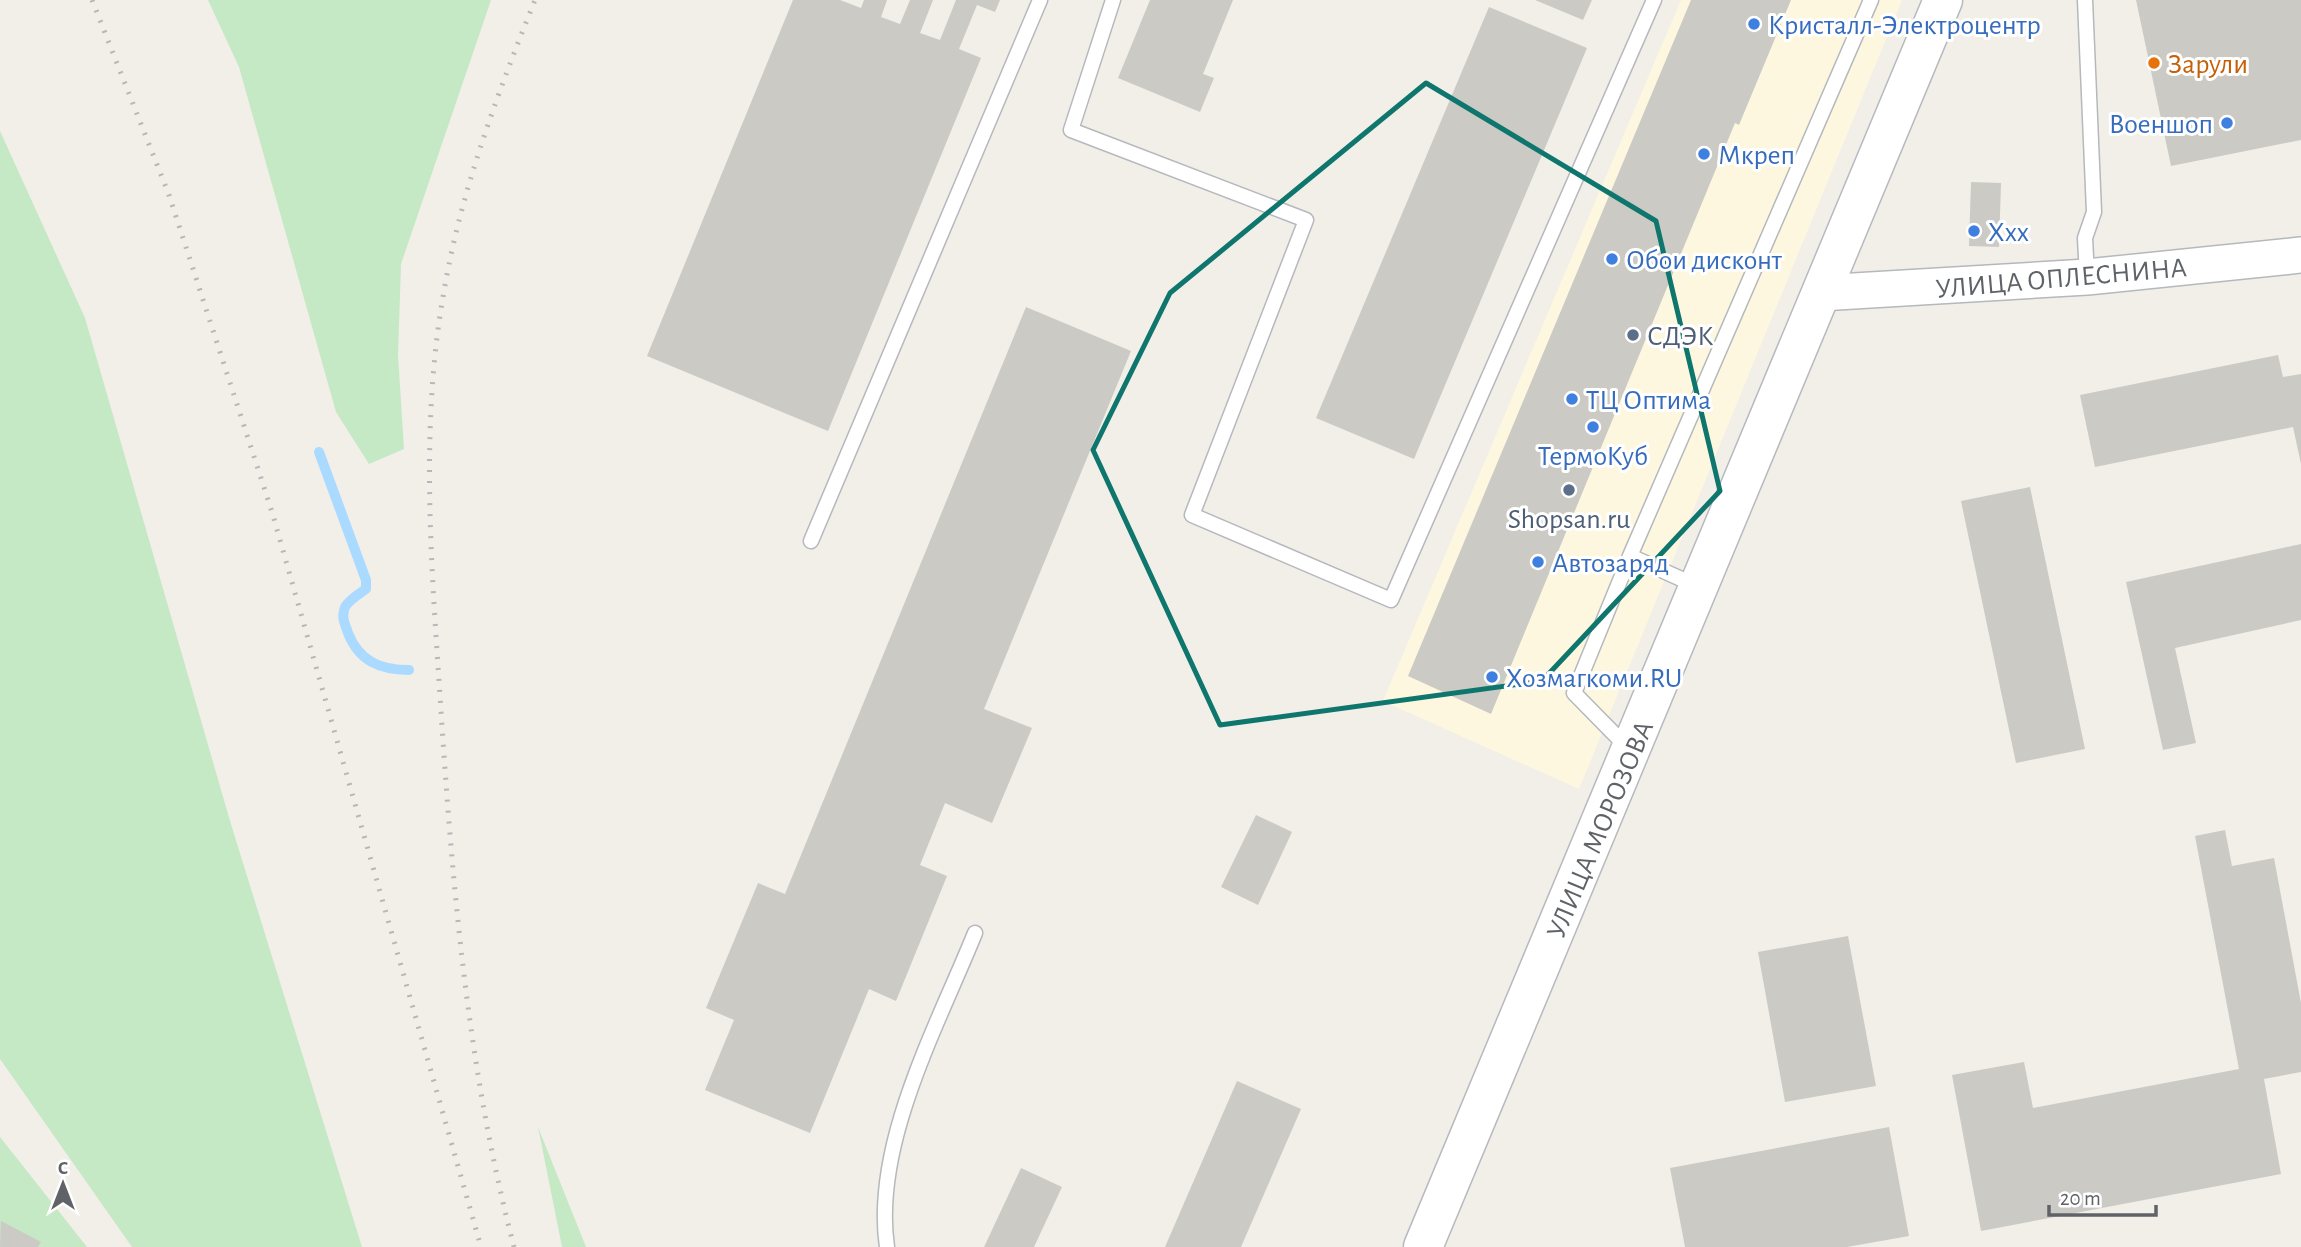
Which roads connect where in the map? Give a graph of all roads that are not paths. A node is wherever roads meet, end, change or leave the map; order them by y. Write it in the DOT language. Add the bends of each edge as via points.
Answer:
graph roads {
  1 [pos="1040,0"];
  2 [pos="1113,0"];
  3 [pos="1654,0"];
  4 [pos="1871,0"];
  5 [pos="1943,0"];
  6 [pos="2085,0"];
  7 [pos="2301,255"];
  8 [pos="2087,277"];
  9 [pos="1820,293"];
  10 [pos="811,541"];
  11 [pos="1630,556"];
  12 [pos="1698,587"];
  13 [pos="1632,751"];
  14 [pos="975,933"];
  15 [pos="887,1247"];
  16 [pos="1423,1247"];
  1 -- 10 [label="lane"];
  2 -- 3 [label="lane" via="1070,130 1306,220 1192,515 1391,600"];
  4 -- 11 [label="lane"];
  5 -- 9 [label="main road, УЛИЦА МОРОЗОВА"];
  6 -- 8 [label="lane" via="2094,212 2085,238"];
  7 -- 8 [label="street, УЛИЦА ОПЛЕСНИНА"];
  8 -- 9 [label="street, УЛИЦА ОПЛЕСНИНА"];
  9 -- 12 [label="main road, УЛИЦА МОРОЗОВА"];
  11 -- 12 [label="lane"];
  11 -- 13 [label="lane" via="1574,693"];
  12 -- 13 [label="main road, УЛИЦА МОРОЗОВА"];
  13 -- 16 [label="main road, УЛИЦА МОРОЗОВА"];
  14 -- 15 [label="lane" via="895,1132 886,1182"];
}
